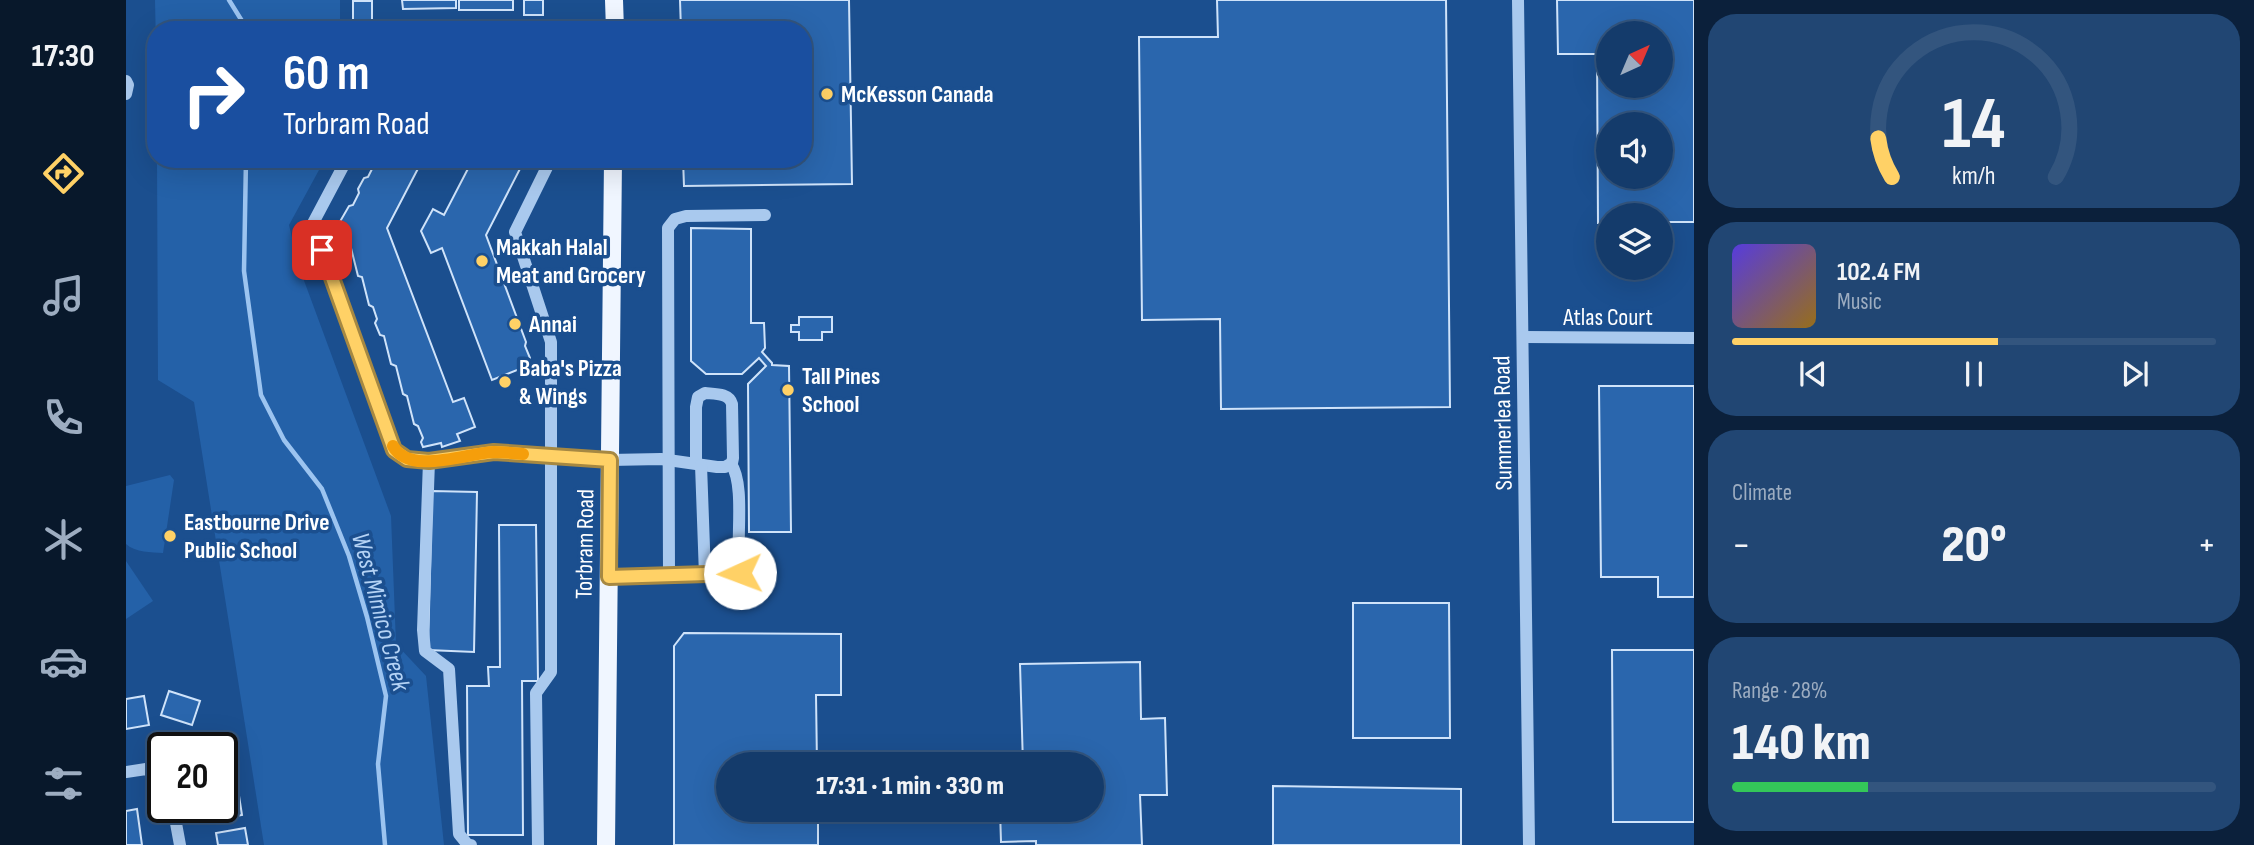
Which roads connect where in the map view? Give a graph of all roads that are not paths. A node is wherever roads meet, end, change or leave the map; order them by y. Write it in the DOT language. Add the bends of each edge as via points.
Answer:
graph roads {
  1 [pos="614,0"];
  2 [pos="1518,0"];
  3 [pos="615,21"];
  4 [pos="126,81"];
  5 [pos="126,94"];
  6 [pos="342,168"];
  7 [pos="546,168"];
  8 [pos="613,168"];
  9 [pos="765,215"];
  10 [pos="1523,337"];
  11 [pos="1694,338"];
  12 [pos="550,456"];
  13 [pos="610,460"];
  14 [pos="668,460"];
  15 [pos="429,461"];
  16 [pos="699,464"];
  17 [pos="731,464"];
  18 [pos="669,575"];
  19 [pos="705,575"];
  20 [pos="609,577"];
  21 [pos="147,770"];
  22 [pos="126,772"];
  23 [pos="176,823"];
  24 [pos="180,845"];
  25 [pos="471,845"];
  26 [pos="538,845"];
  27 [pos="606,845"];
  28 [pos="1529,845"];
  1 -- 3 [label="main road"];
  2 -- 10 [label="street, Summerlea Road"];
  4 -- 5 [label="street"];
  6 -- 15 [label="street" via="313,225 394,450 407,459"];
  7 -- 12 [label="street" via="514,232 551,342"];
  8 -- 13 [label="main road, Torbram Road"];
  9 -- 14 [label="street" via="686,216 675,219 668,228"];
  10 -- 11 [label="street, Atlas Court"];
  10 -- 28 [label="street, Summerlea Road"];
  12 -- 13 [label="street"];
  12 -- 15 [label="street" via="494,452"];
  12 -- 26 [label="street" via="551,672 536,693"];
  13 -- 14 [label="street"];
  13 -- 20 [label="main road, Torbram Road"];
  14 -- 16 [label="street"];
  14 -- 18 [label="street"];
  15 -- 25 [label="street" via="422,630 425,651 449,669 459,834"];
  16 -- 17 [label="street"];
  16 -- 17 [label="street" via="696,407 698,397 705,393 731,399"];
  16 -- 19 [label="street"];
  17 -- 19 [label="street" via="738,476 740,573"];
  18 -- 19 [label="street"];
  18 -- 20 [label="street"];
  20 -- 27 [label="main road, Torbram Road"];
  21 -- 22 [label="street"];
  23 -- 24 [label="street"];
}
